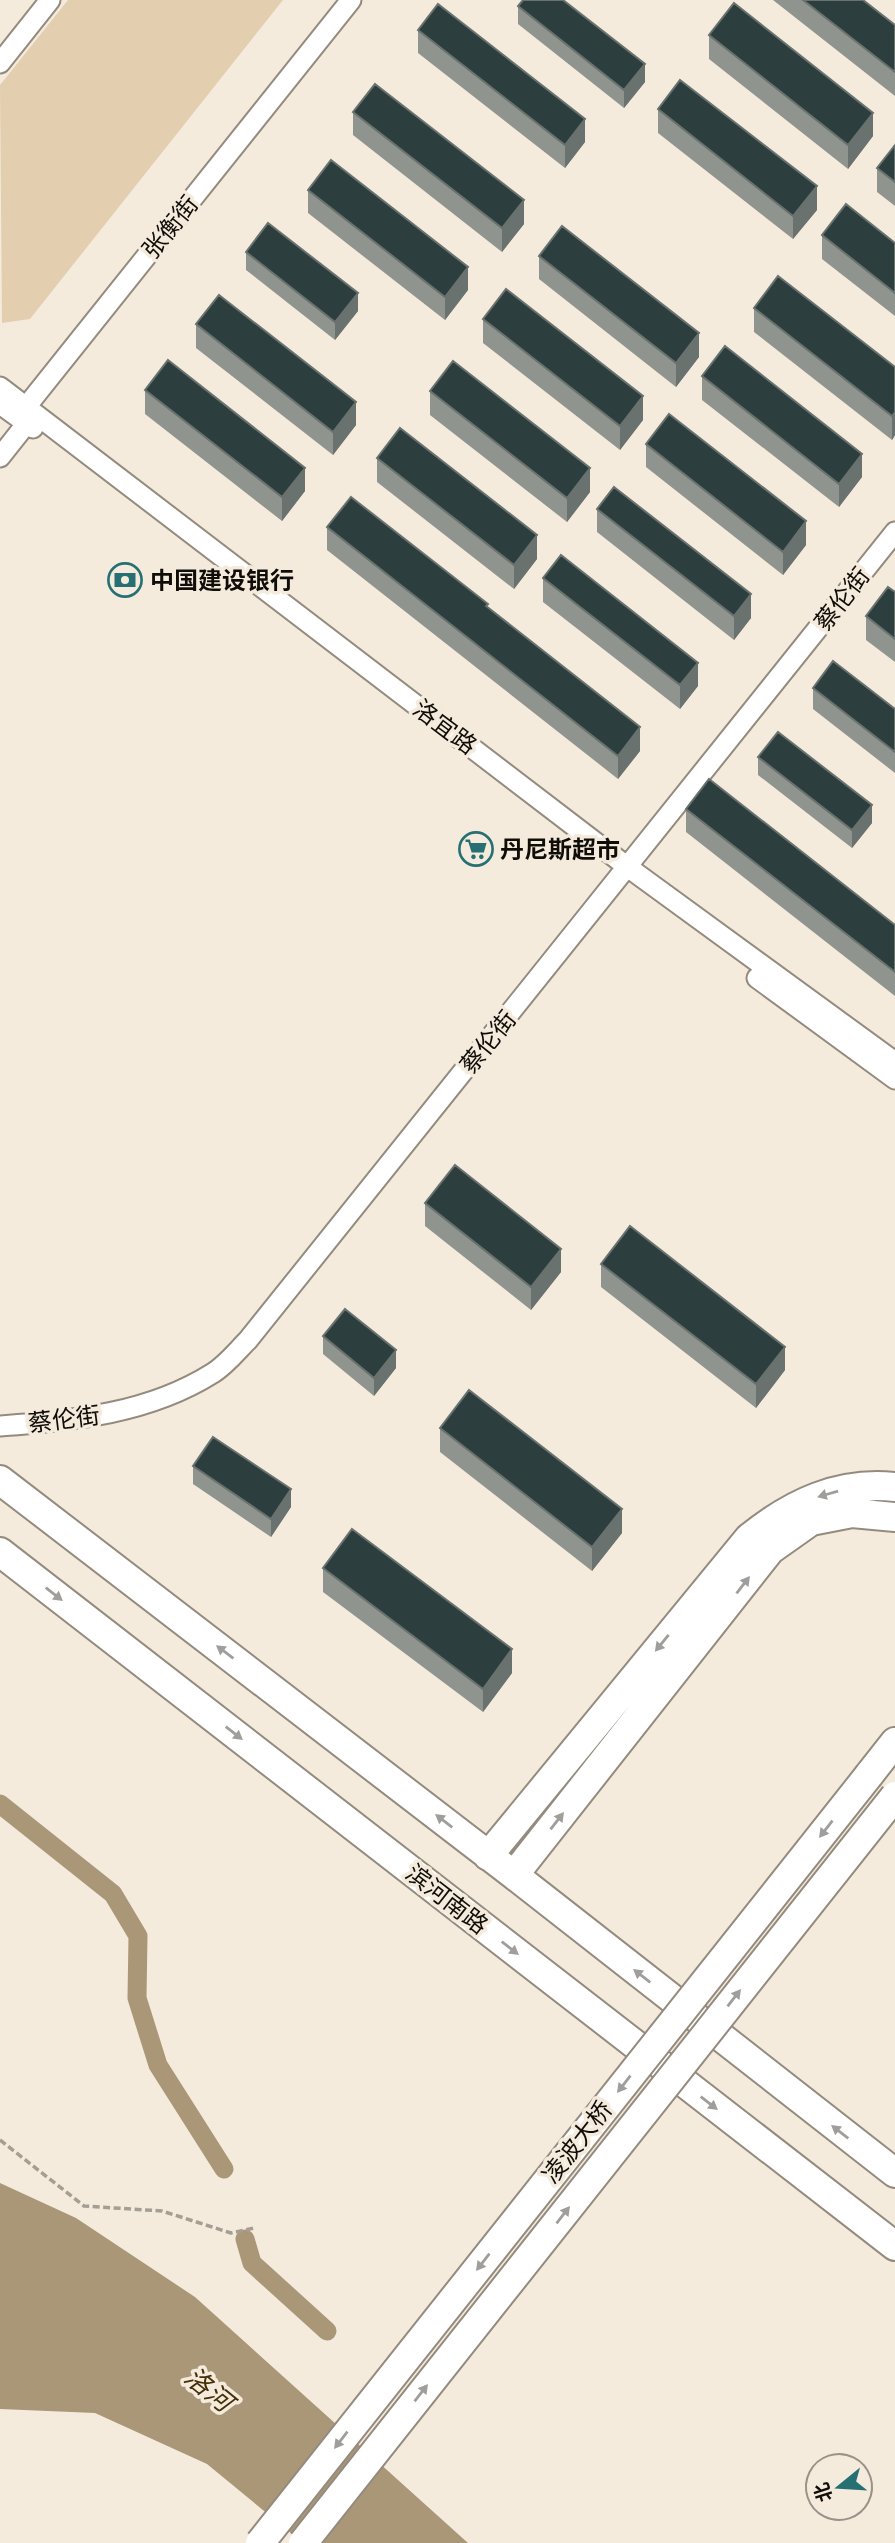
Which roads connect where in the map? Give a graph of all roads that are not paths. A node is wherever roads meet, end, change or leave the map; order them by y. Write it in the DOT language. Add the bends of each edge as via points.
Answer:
graph roads {
  1 [pos="50,0"];
  2 [pos="335,0"];
  3 [pos="351,0"];
  4 [pos="0,63"];
  5 [pos="0,387"];
  6 [pos="13,410"];
  7 [pos="0,457"];
  8 [pos="895,532"];
  9 [pos="625,873"];
  10 [pos="895,1062"];
  11 [pos="895,1079"];
  12 [pos="0,1426"];
  13 [pos="0,1480"];
  14 [pos="895,1487"];
  15 [pos="895,1517"];
  16 [pos="0,1552"];
  17 [pos="895,1742"];
  18 [pos="895,1796"];
  19 [pos="488,1856"];
  20 [pos="514,1875"];
  21 [pos="890,2160"];
  22 [pos="895,2246"];
  23 [pos="260,2543"];
  24 [pos="303,2543"];
  1 -- 4 [label="street"];
  2 -- 6 [label="street, 张衡街"];
  3 -- 6 [label="street, 张衡街"];
  5 -- 6 [label="street, 洛宜路"];
  6 -- 7 [label="street, 张衡街"];
  6 -- 9 [label="street, 洛宜路"];
  8 -- 9 [label="street, 蔡伦街"];
  9 -- 10 [label="street, 洛宜路"];
  9 -- 11 [label="street, 洛宜路"];
  9 -- 12 [label="street, 蔡伦街" via="248,1340 215,1372 163,1399 120,1411 86,1419"];
  19 -- 13 [label="highway, one-way"];
  14 -- 19 [label="highway, one-way" via="873,1485 823,1494 797,1504 749,1538"];
  20 -- 15 [label="highway, one-way" via="770,1550 811,1521 852,1513"];
  16 -- 22 [label="highway, 滨河南路, one-way"];
  17 -- 23 [label="highway, 凌波大桥, one-way, bridge"];
  24 -- 18 [label="highway, 凌波大桥, one-way, bridge"];
  19 -- 20 [label="highway"];
  21 -- 20 [label="highway, one-way"];
}
